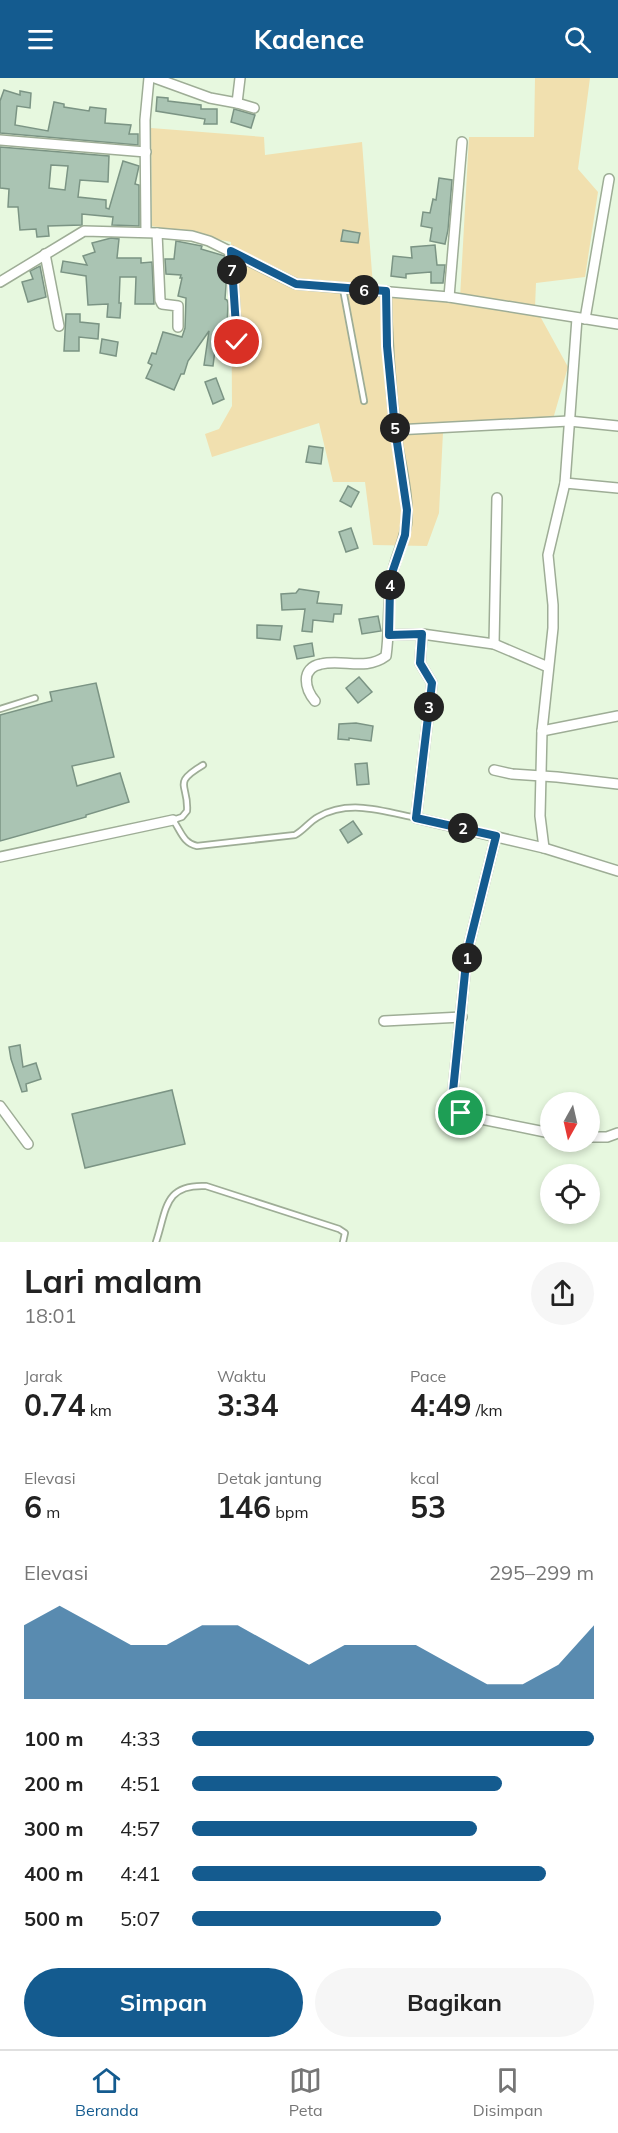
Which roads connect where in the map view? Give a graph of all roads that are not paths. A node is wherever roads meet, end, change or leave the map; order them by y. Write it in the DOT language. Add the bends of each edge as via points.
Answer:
graph roads {
  1 [pos="149,78"];
  2 [pos="155,78"];
  3 [pos="240,78"];
  4 [pos="237,103"];
  5 [pos="254,108"];
  6 [pos="0,140"];
  7 [pos="462,142"];
  8 [pos="146,152"];
  9 [pos="609,179"];
  10 [pos="146,232"];
  11 [pos="157,233"];
  12 [pos="231,251"];
  13 [pos="45,254"];
  14 [pos="0,282"];
  15 [pos="343,289"];
  16 [pos="386,291"];
  17 [pos="449,297"];
  18 [pos="581,319"];
  19 [pos="618,324"];
  20 [pos="59,326"];
  21 [pos="178,327"];
  22 [pos="237,342"];
  23 [pos="364,400"];
  24 [pos="569,421"];
  25 [pos="618,426"];
  26 [pos="395,429"];
  27 [pos="566,483"];
  28 [pos="618,488"];
  29 [pos="497,498"];
  30 [pos="422,634"];
  31 [pos="389,635"];
  32 [pos="494,644"];
  33 [pos="548,667"];
  34 [pos="35,698"];
  35 [pos="315,701"];
  36 [pos="0,709"];
  37 [pos="618,716"];
  38 [pos="542,731"];
  39 [pos="203,765"];
  40 [pos="494,770"];
  41 [pos="541,777"];
  42 [pos="618,784"];
  43 [pos="416,818"];
  44 [pos="172,820"];
  45 [pos="496,836"];
  46 [pos="543,848"];
  47 [pos="0,856"];
  48 [pos="618,871"];
  49 [pos="462,1017"];
  50 [pos="384,1022"];
  51 [pos="0,1106"];
  52 [pos="540,1131"];
  53 [pos="618,1133"];
  54 [pos="600,1137"];
  55 [pos="28,1144"];
  56 [pos="156,1242"];
  57 [pos="343,1242"];
  1 -- 8 [label="street"];
  2 -- 4 [label="street" via="210,98"];
  3 -- 4 [label="street"];
  4 -- 5 [label="street"];
  6 -- 8 [label="street"];
  7 -- 17 [label="street"];
  8 -- 10 [label="street"];
  9 -- 18 [label="street"];
  10 -- 11 [label="street"];
  10 -- 13 [label="street" via="84,231"];
  11 -- 12 [label="street" via="192,236"];
  11 -- 21 [label="street" via="160,300 162,304 178,306"];
  12 -- 15 [label="street" via="296,284"];
  12 -- 22 [label="street"];
  13 -- 14 [label="street"];
  13 -- 20 [label="street"];
  15 -- 16 [label="street"];
  15 -- 23 [label="lane"];
  16 -- 17 [label="street"];
  16 -- 26 [label="street"];
  17 -- 18 [label="street"];
  18 -- 19 [label="street"];
  18 -- 24 [label="street"];
  24 -- 25 [label="street"];
  24 -- 26 [label="street"];
  24 -- 27 [label="street"];
  26 -- 31 [label="street" via="407,523 390,588"];
  27 -- 28 [label="street"];
  27 -- 33 [label="street" via="548,555 553,617"];
  29 -- 32 [label="street"];
  30 -- 31 [label="street"];
  30 -- 32 [label="street"];
  30 -- 43 [label="street" via="420,663 432,683"];
  31 -- 35 [label="street" via="386,656 377,663 324,663 310,670 306,686"];
  32 -- 33 [label="street"];
  33 -- 38 [label="street"];
  34 -- 36 [label="lane"];
  37 -- 38 [label="street"];
  38 -- 41 [label="street"];
  39 -- 44 [label="lane" via="184,779 187,811 182,818"];
  40 -- 41 [label="street"];
  41 -- 42 [label="street"];
  41 -- 46 [label="street"];
  43 -- 44 [label="lane" via="350,806 320,816 295,834 197,846 186,842"];
  43 -- 45 [label="street"];
  44 -- 47 [label="street"];
  45 -- 46 [label="street"];
  45 -- 49 [label="street" via="467,953"];
  46 -- 48 [label="street"];
  49 -- 50 [label="street"];
  49 -- 52 [label="street" via="454,1107 466,1116"];
  51 -- 55 [label="street"];
  53 -- 54 [label="street"];
  56 -- 57 [label="lane" via="175,1191 186,1186 206,1186 339,1229 345,1233"];
}
